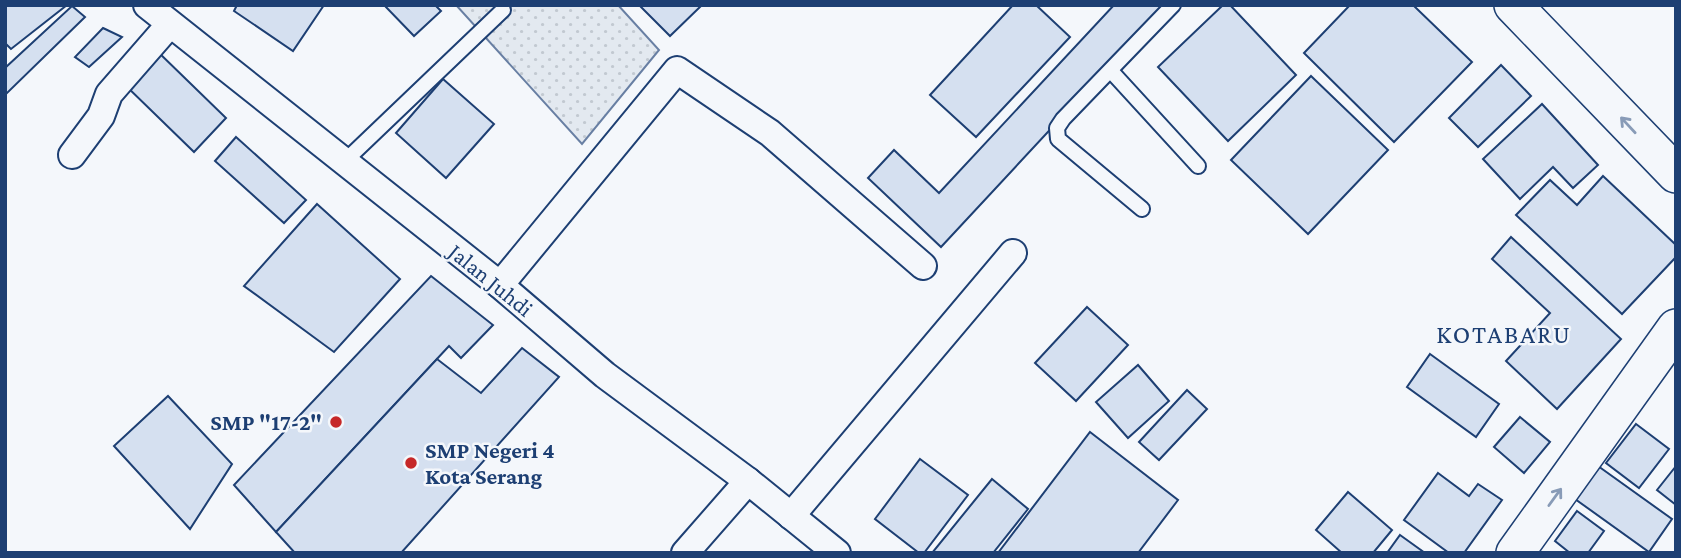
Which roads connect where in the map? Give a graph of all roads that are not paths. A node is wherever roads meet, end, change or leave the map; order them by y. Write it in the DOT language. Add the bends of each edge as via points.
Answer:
graph roads {
  1 [pos="147,5"];
  2 [pos="1173,5"];
  3 [pos="1522,8"];
  4 [pos="503,10"];
  5 [pos="170,24"];
  6 [pos="1111,71"];
  7 [pos="72,155"];
  8 [pos="344,162"];
  9 [pos="1198,166"];
  10 [pos="1676,174"];
  11 [pos="1142,209"];
  12 [pos="1013,253"];
  13 [pos="923,266"];
  14 [pos="500,285"];
  15 [pos="1676,328"];
  16 [pos="748,481"];
  17 [pos="791,516"];
  18 [pos="685,553"];
  19 [pos="837,553"];
  20 [pos="1515,553"];
  1 -- 5 [label="street, Jalan Juhdi"];
  2 -- 6 [label="lane"];
  10 -- 3 [label="main road, one-way"];
  4 -- 8 [label="lane"];
  5 -- 7 [label="street" via="109,94 101,116"];
  5 -- 8 [label="street, Jalan Juhdi"];
  6 -- 9 [label="lane"];
  6 -- 11 [label="lane" via="1063,119 1057,128 1058,139"];
  8 -- 14 [label="street, Jalan Juhdi"];
  12 -- 17 [label="street"];
  13 -- 14 [label="street" via="770,133 677,70"];
  14 -- 16 [label="street, Jalan Juhdi" via="605,375"];
  20 -- 15 [label="main road, one-way"];
  16 -- 17 [label="street, Jalan Juhdi"];
  16 -- 18 [label="street"];
  17 -- 19 [label="street, Jalan Juhdi"];
}
